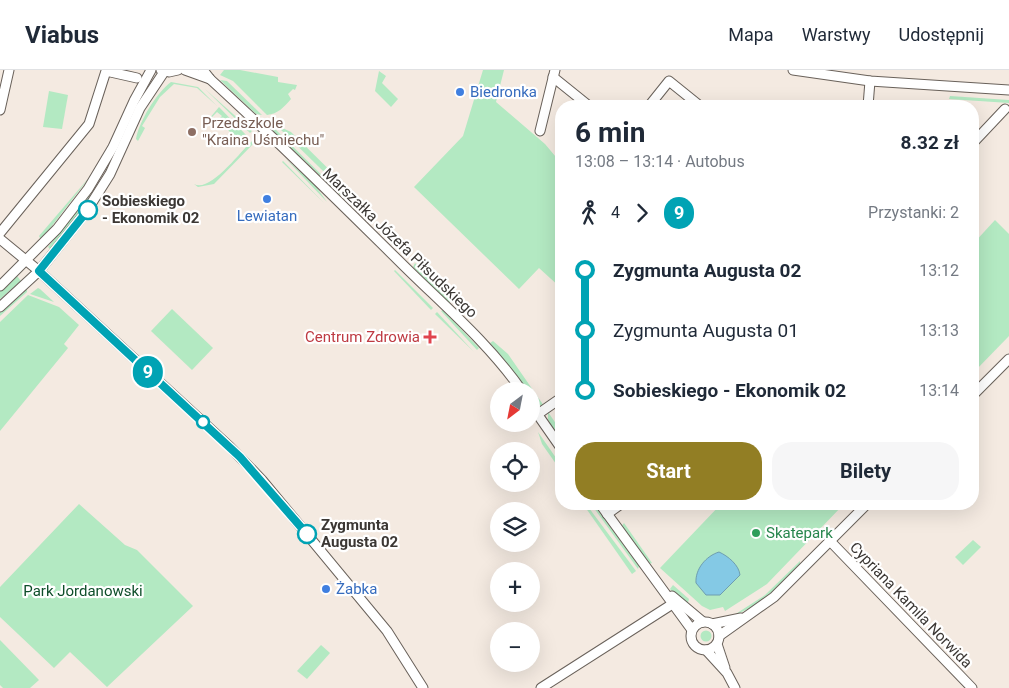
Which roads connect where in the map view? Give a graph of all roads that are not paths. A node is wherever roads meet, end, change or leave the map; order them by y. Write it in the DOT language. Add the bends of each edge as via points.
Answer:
graph roads {
  1 [pos="9,70"];
  2 [pos="151,70"];
  3 [pos="178,70"];
  4 [pos="185,70"];
  5 [pos="203,70"];
  6 [pos="793,70"];
  7 [pos="162,71"];
  8 [pos="138,74"];
  9 [pos="554,74"];
  10 [pos="210,79"];
  11 [pos="870,81"];
  12 [pos="1009,90"];
  13 [pos="582,100"];
  14 [pos="654,100"];
  15 [pos="693,100"];
  16 [pos="868,100"];
  17 [pos="134,101"];
  18 [pos="1006,109"];
  19 [pos="0,110"];
  20 [pos="540,131"];
  21 [pos="979,137"];
  22 [pos="0,233"];
  23 [pos="0,239"];
  24 [pos="27,261"];
  25 [pos="39,271"];
  26 [pos="0,286"];
  27 [pos="0,307"];
  28 [pos="1009,359"];
  29 [pos="515,382"];
  30 [pos="979,389"];
  31 [pos="555,402"];
  32 [pos="540,413"];
  33 [pos="540,417"];
  34 [pos="555,439"];
  35 [pos="604,510"];
  36 [pos="613,510"];
  37 [pos="861,510"];
  38 [pos="607,514"];
  39 [pos="830,541"];
  40 [pos="664,590"];
  41 [pos="674,603"];
  42 [pos="744,618"];
  43 [pos="708,623"];
  44 [pos="692,630"];
  45 [pos="718,640"];
  46 [pos="706,650"];
  47 [pos="727,673"];
  48 [pos="423,688"];
  49 [pos="540,688"];
  50 [pos="735,688"];
  51 [pos="972,688"];
  1 -- 19 [label="street"];
  2 -- 17 [label="street"];
  3 -- 7 [label="street"];
  4 -- 10 [label="street, Marszałka Józefa Piłsudskiego"];
  5 -- 10 [label="street, Marszałka Józefa Piłsudskiego"];
  6 -- 11 [label="street"];
  7 -- 25 [label="street" via="140,108 116,162 86,212"];
  8 -- 17 [label="street"];
  8 -- 22 [label="street" via="106,71 89,124"];
  9 -- 13 [label="street"];
  9 -- 20 [label="street"];
  10 -- 29 [label="street, Marszałka Józefa Piłsudskiego" via="456,316"];
  11 -- 12 [label="street"];
  11 -- 16 [label="street"];
  14 -- 15 [label="street" via="670,81"];
  17 -- 24 [label="street" via="102,169 66,218"];
  18 -- 21 [label="street"];
  23 -- 24 [label="street"];
  24 -- 25 [label="street"];
  24 -- 26 [label="street"];
  25 -- 27 [label="street"];
  25 -- 48 [label="street" via="262,480 386,631"];
  28 -- 30 [label="street"];
  31 -- 32 [label="street"];
  33 -- 34 [label="street"];
  35 -- 38 [label="street"];
  36 -- 38 [label="street"];
  37 -- 39 [label="street"];
  38 -- 40 [label="street"];
  39 -- 42 [label="street" via="774,597"];
  39 -- 51 [label="street, Cypriana Kamila Norwida"];
  40 -- 41 [label="street"];
  40 -- 43 [label="street"];
  41 -- 44 [label="street"];
  41 -- 49 [label="street"];
  42 -- 43 [label="street"];
  42 -- 45 [label="street"];
  43 -- 44 [label="street" via="697,624"];
  43 -- 45 [label="street" via="716,627"];
  44 -- 46 [label="street" via="694,644"];
  45 -- 46 [label="street"];
  45 -- 47 [label="street"];
  46 -- 47 [label="street"];
  47 -- 50 [label="street"];
}
